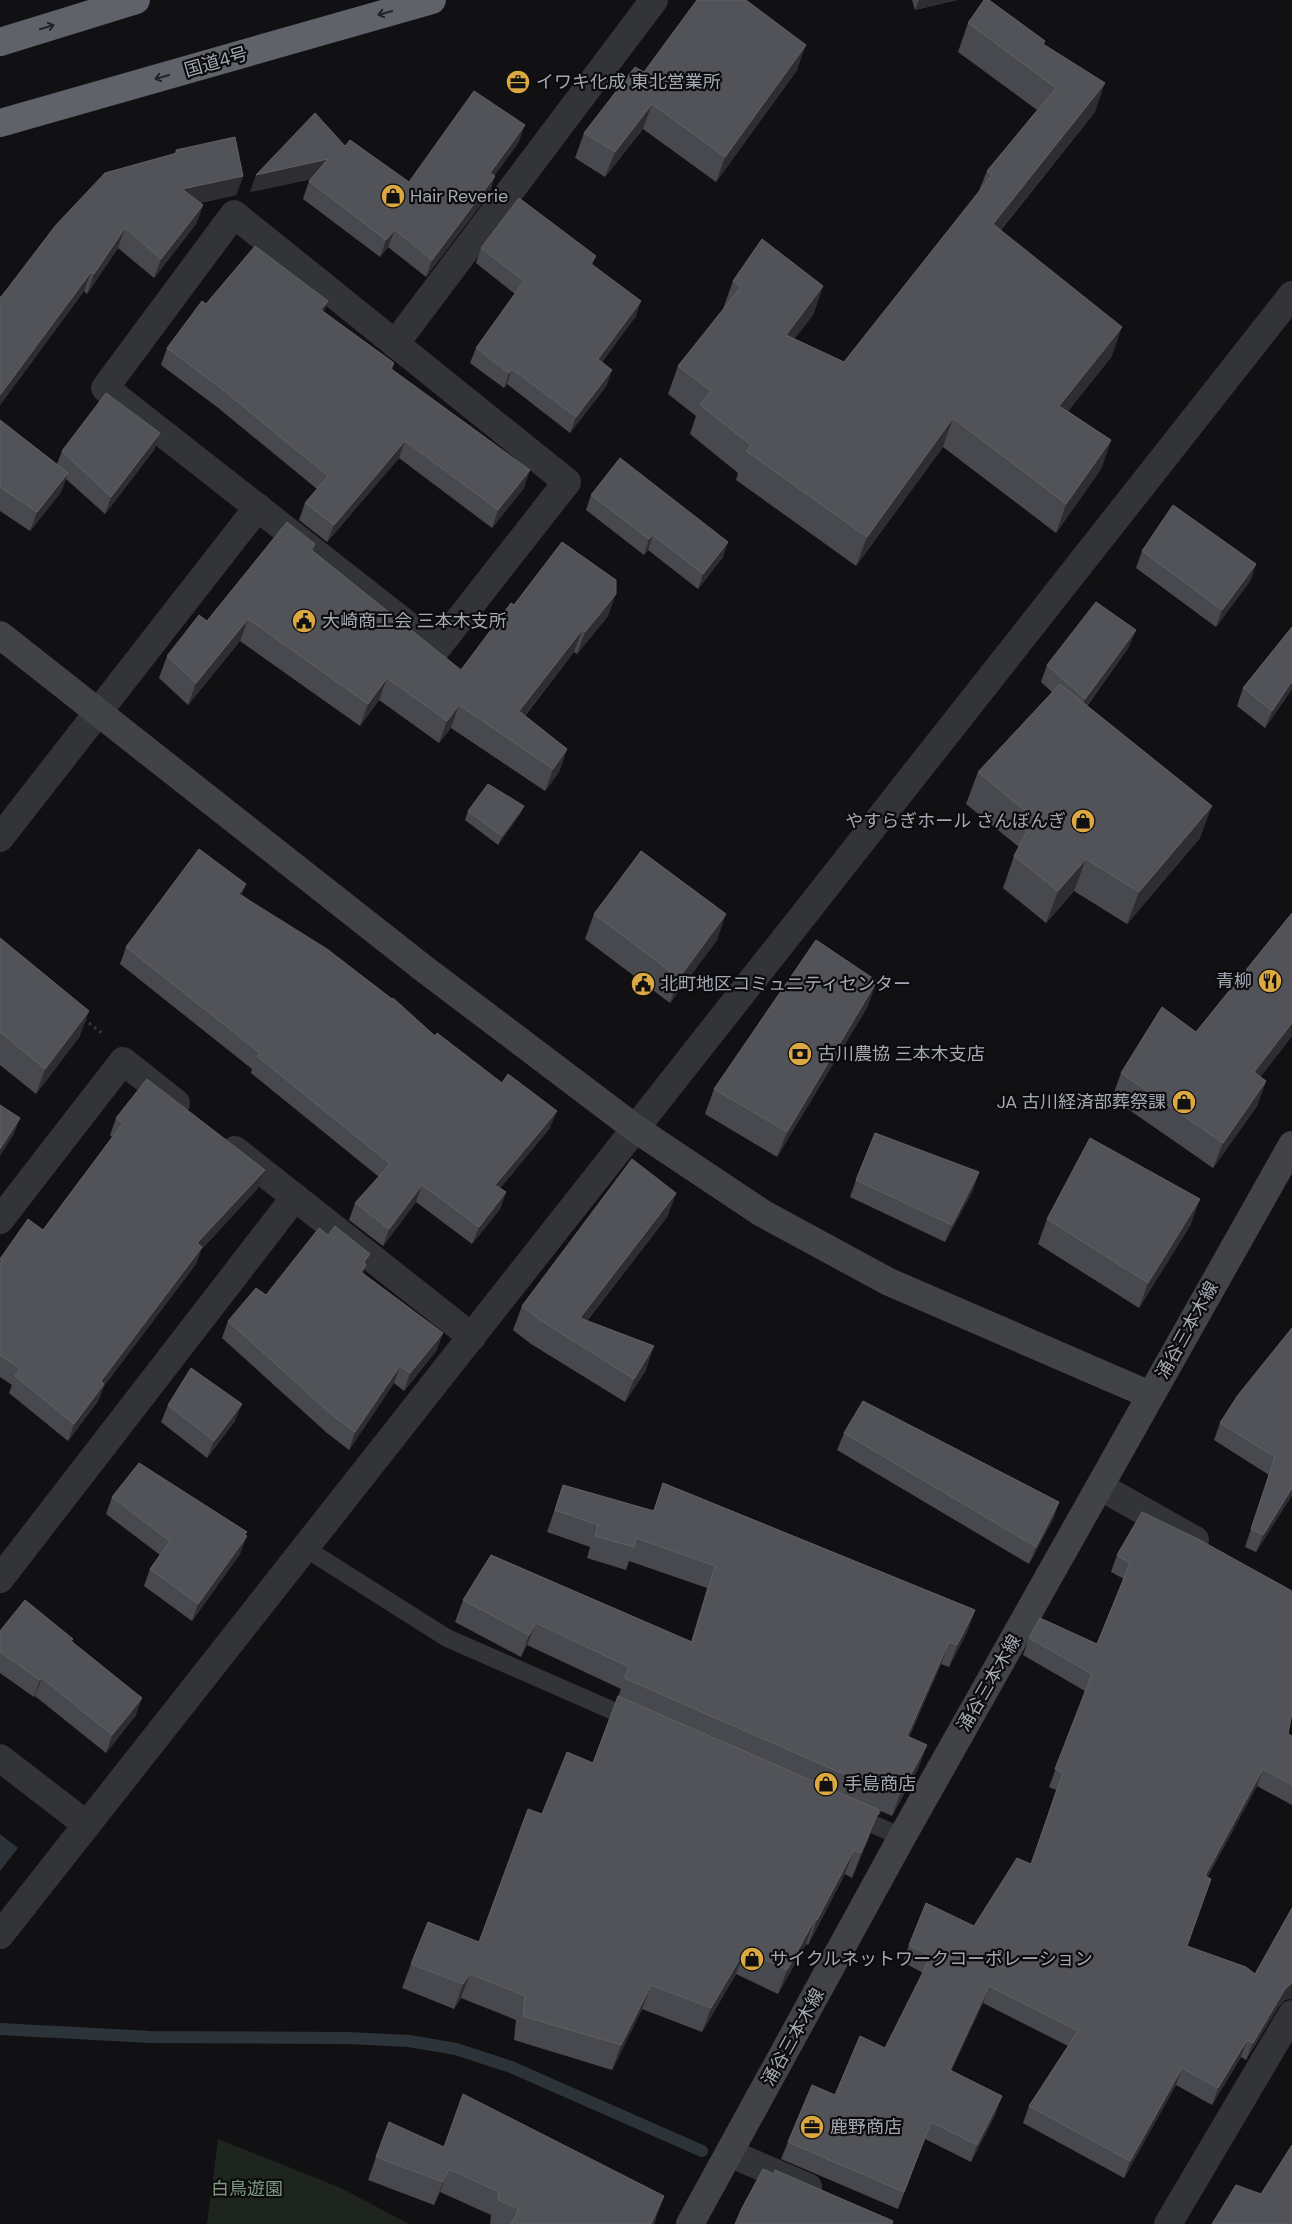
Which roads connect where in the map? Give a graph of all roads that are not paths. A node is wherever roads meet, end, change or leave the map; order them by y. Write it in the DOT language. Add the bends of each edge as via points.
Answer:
graph roads {
  1 [pos="136,0"];
  2 [pos="432,0"];
  3 [pos="654,0"];
  4 [pos="0,42"];
  5 [pos="0,123"];
  6 [pos="1292,295"];
  7 [pos="395,344"];
  8 [pos="258,507"];
  9 [pos="0,635"];
  10 [pos="97,712"];
  11 [pos="0,838"];
  12 [pos="194,1117"];
  13 [pos="636,1129"];
  14 [pos="217,1135"];
  15 [pos="1292,1144"];
  16 [pos="295,1197"];
  17 [pos="0,1220"];
  18 [pos="472,1336"];
  19 [pos="1150,1395"];
  20 [pos="1101,1487"];
  21 [pos="305,1548"];
  22 [pos="1214,1550"];
  23 [pos="0,1579"];
  24 [pos="648,1726"];
  25 [pos="0,1758"];
  26 [pos="839,1809"];
  27 [pos="86,1825"];
  28 [pos="902,1837"];
  29 [pos="0,1935"];
  30 [pos="1292,2014"];
  31 [pos="730,2153"];
  32 [pos="829,2196"];
  33 [pos="690,2224"];
  34 [pos="1168,2224"];
  4 -- 1 [label="highway, one-way"];
  2 -- 5 [label="highway, 国道4号, one-way"];
  3 -- 7 [label="street"];
  6 -- 13 [label="street"];
  7 -- 8 [label="street" via="234,214 106,388"];
  7 -- 8 [label="street" via="567,482 437,648"];
  8 -- 10 [label="street"];
  9 -- 10 [label="street"];
  10 -- 11 [label="street"];
  10 -- 13 [label="street" via="416,962"];
  12 -- 17 [label="street" via="123,1062"];
  13 -- 18 [label="street"];
  13 -- 19 [label="street" via="762,1213 889,1282"];
  14 -- 16 [label="street"];
  15 -- 19 [label="street, 涌谷三本木線"];
  16 -- 18 [label="street"];
  16 -- 23 [label="street"];
  18 -- 21 [label="street"];
  19 -- 20 [label="street, 涌谷三本木線"];
  20 -- 22 [label="street"];
  20 -- 28 [label="street, 涌谷三本木線"];
  21 -- 24 [label="lane" via="447,1638"];
  21 -- 27 [label="street"];
  25 -- 27 [label="street"];
  26 -- 28 [label="lane"];
  27 -- 29 [label="street"];
  28 -- 31 [label="street, 涌谷三本木線"];
  30 -- 34 [label="street"];
  31 -- 32 [label="street"];
  31 -- 33 [label="street, 涌谷三本木線"];
}
